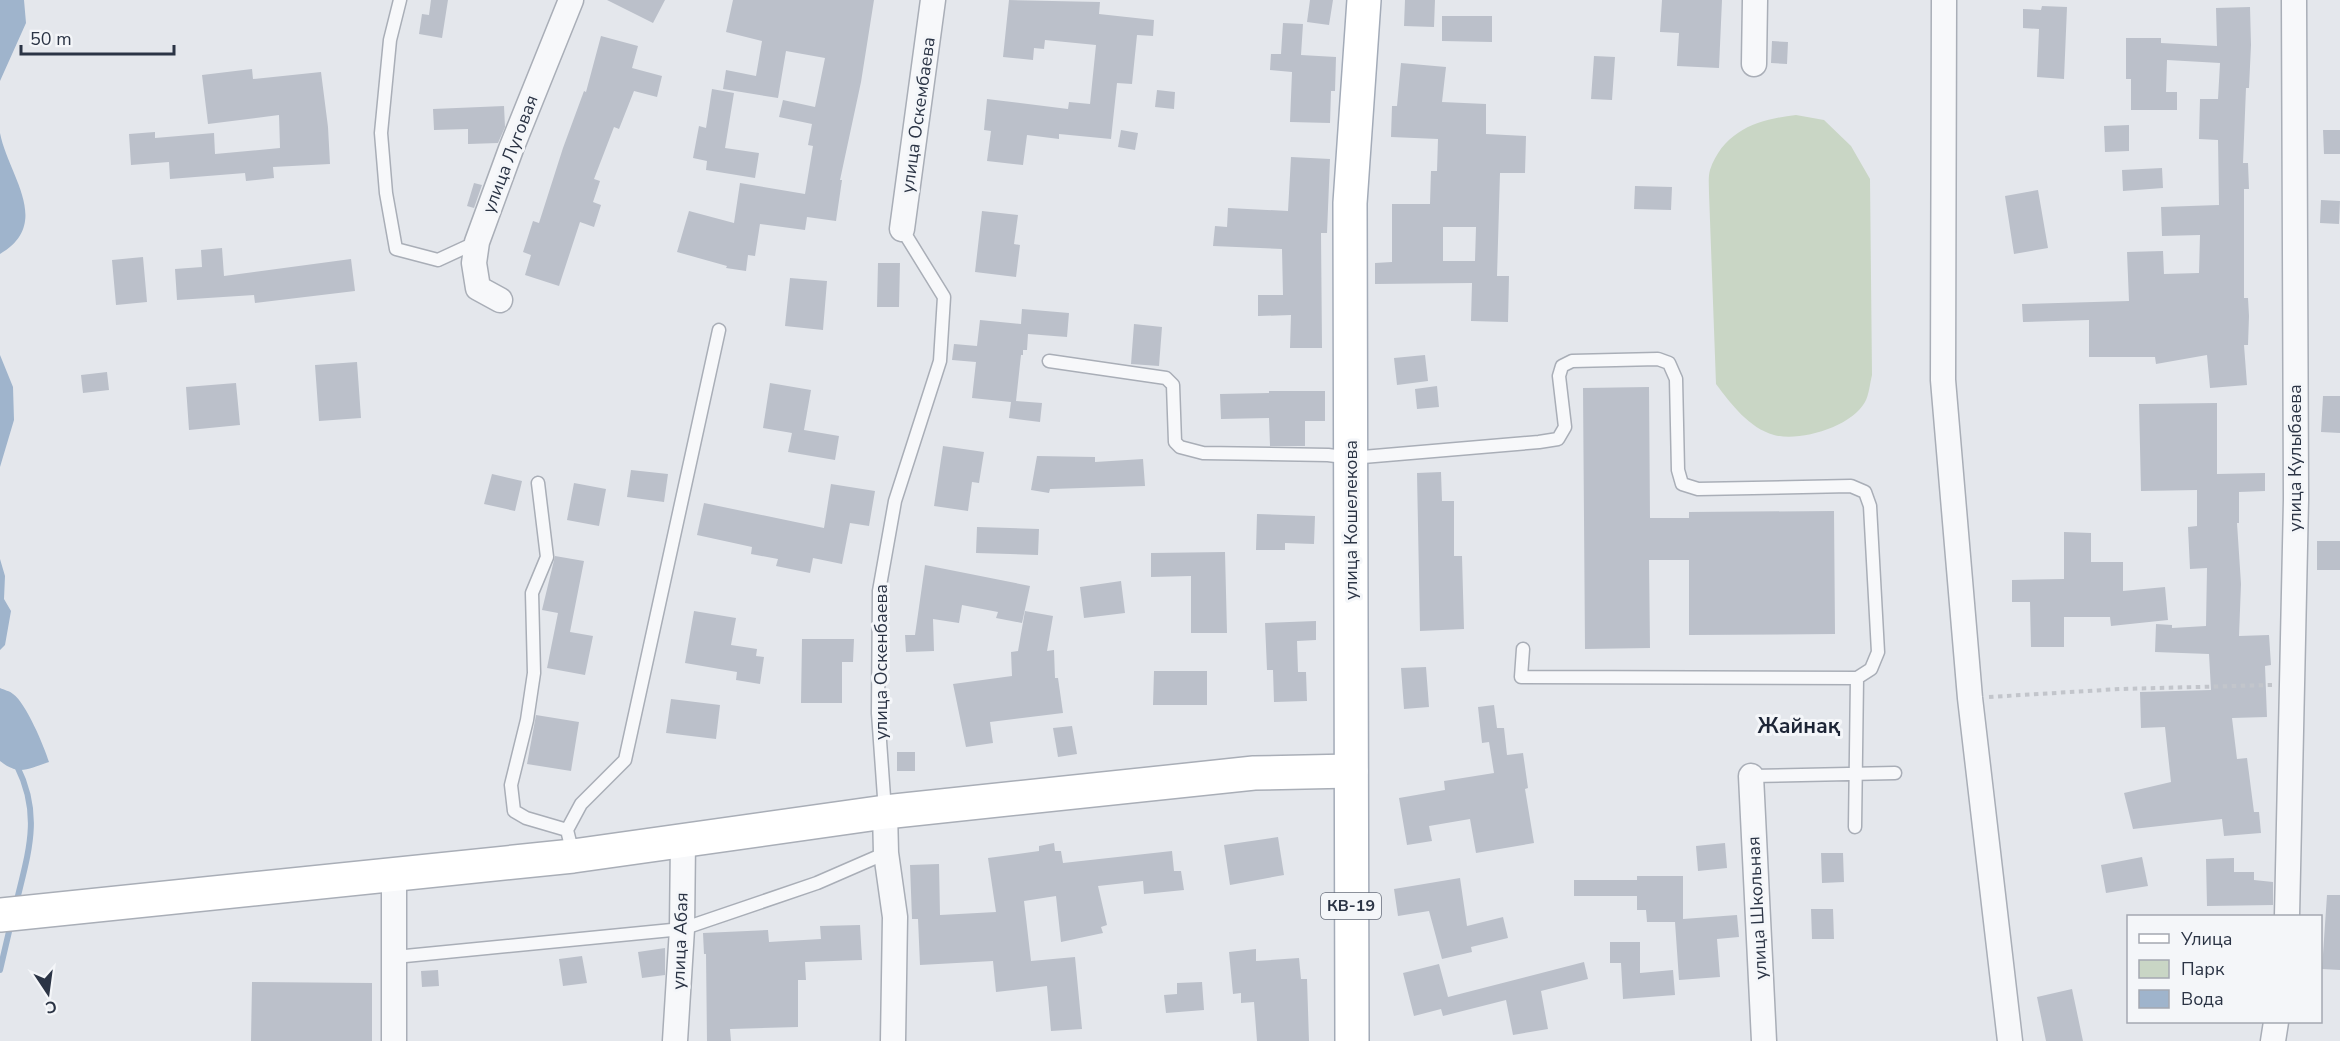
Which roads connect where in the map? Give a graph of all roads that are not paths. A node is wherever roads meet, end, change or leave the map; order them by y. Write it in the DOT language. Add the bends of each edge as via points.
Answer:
graph roads {
  1 [pos="400,0"];
  2 [pos="571,0"];
  3 [pos="933,0"];
  4 [pos="1364,0"];
  5 [pos="1755,0"];
  6 [pos="1944,0"];
  7 [pos="2295,0"];
  8 [pos="1754,64"];
  9 [pos="902,229"];
  10 [pos="477,242"];
  11 [pos="500,300"];
  12 [pos="719,330"];
  13 [pos="1049,361"];
  14 [pos="1351,458"];
  15 [pos="538,483"];
  16 [pos="1523,649"];
  17 [pos="1857,678"];
  18 [pos="1351,771"];
  19 [pos="1895,773"];
  20 [pos="1855,774"];
  21 [pos="1751,776"];
  22 [pos="885,812"];
  23 [pos="1855,828"];
  24 [pos="683,841"];
  25 [pos="570,843"];
  26 [pos="885,853"];
  27 [pos="394,874"];
  28 [pos="0,915"];
  29 [pos="2287,915"];
  30 [pos="682,929"];
  31 [pos="395,957"];
  32 [pos="2276,1023"];
  33 [pos="394,1041"];
  34 [pos="675,1041"];
  35 [pos="893,1041"];
  36 [pos="1352,1041"];
  37 [pos="1764,1041"];
  38 [pos="2010,1041"];
  39 [pos="2273,1041"];
  1 -- 10 [label="lane" via="390,39 381,133 396,249 438,260"];
  2 -- 10 [label="street, улица Луговая"];
  3 -- 9 [label="street, улица Оскембаева"];
  4 -- 14 [label="main road, улица Кошелекова" via="1350,203"];
  5 -- 8 [label="street"];
  6 -- 38 [label="street" via="1943,380 1970,698"];
  7 -- 29 [label="street, улица Кулыбаева" via="2296,500"];
  9 -- 22 [label="lane, улица Оскенбаева" via="944,297 940,361 895,501 879,591 878,713"];
  10 -- 11 [label="street, улица Луговая" via="474,263 478,288"];
  12 -- 25 [label="lane" via="625,760 580,804"];
  13 -- 14 [label="lane" via="1166,378 1173,386 1175,442 1180,447 1203,453"];
  14 -- 17 [label="lane" via="1558,439 1565,427 1559,376 1562,366 1572,361 1658,359 1670,363 1676,379 1678,470 1682,484 1698,489 1851,486 1865,492 1870,506 1878,652 1871,669"];
  14 -- 18 [label="main road, улица Кошелекова"];
  15 -- 25 [label="lane" via="547,557 532,593 534,673 512,785 514,811"];
  16 -- 17 [label="lane" via="1521,677"];
  17 -- 20 [label="lane"];
  18 -- 22 [label="main road" via="1254,773"];
  18 -- 36 [label="main road, улица Кошелекова / КВ-19"];
  19 -- 20 [label="lane"];
  20 -- 21 [label="lane"];
  20 -- 23 [label="lane"];
  21 -- 37 [label="street, улица Школьная"];
  22 -- 24 [label="main road"];
  22 -- 26 [label="street, улица Оскенбаева"];
  24 -- 25 [label="main road"];
  24 -- 30 [label="street, улица Абая"];
  25 -- 27 [label="main road"];
  26 -- 30 [label="lane" via="817,883"];
  26 -- 35 [label="street, улица Оскенбаева" via="895,917"];
  27 -- 28 [label="main road"];
  27 -- 31 [label="street"];
  30 -- 31 [label="lane"];
  30 -- 34 [label="street, улица Абая"];
  31 -- 33 [label="street"];
  32 -- 39 [label="street"];
}
